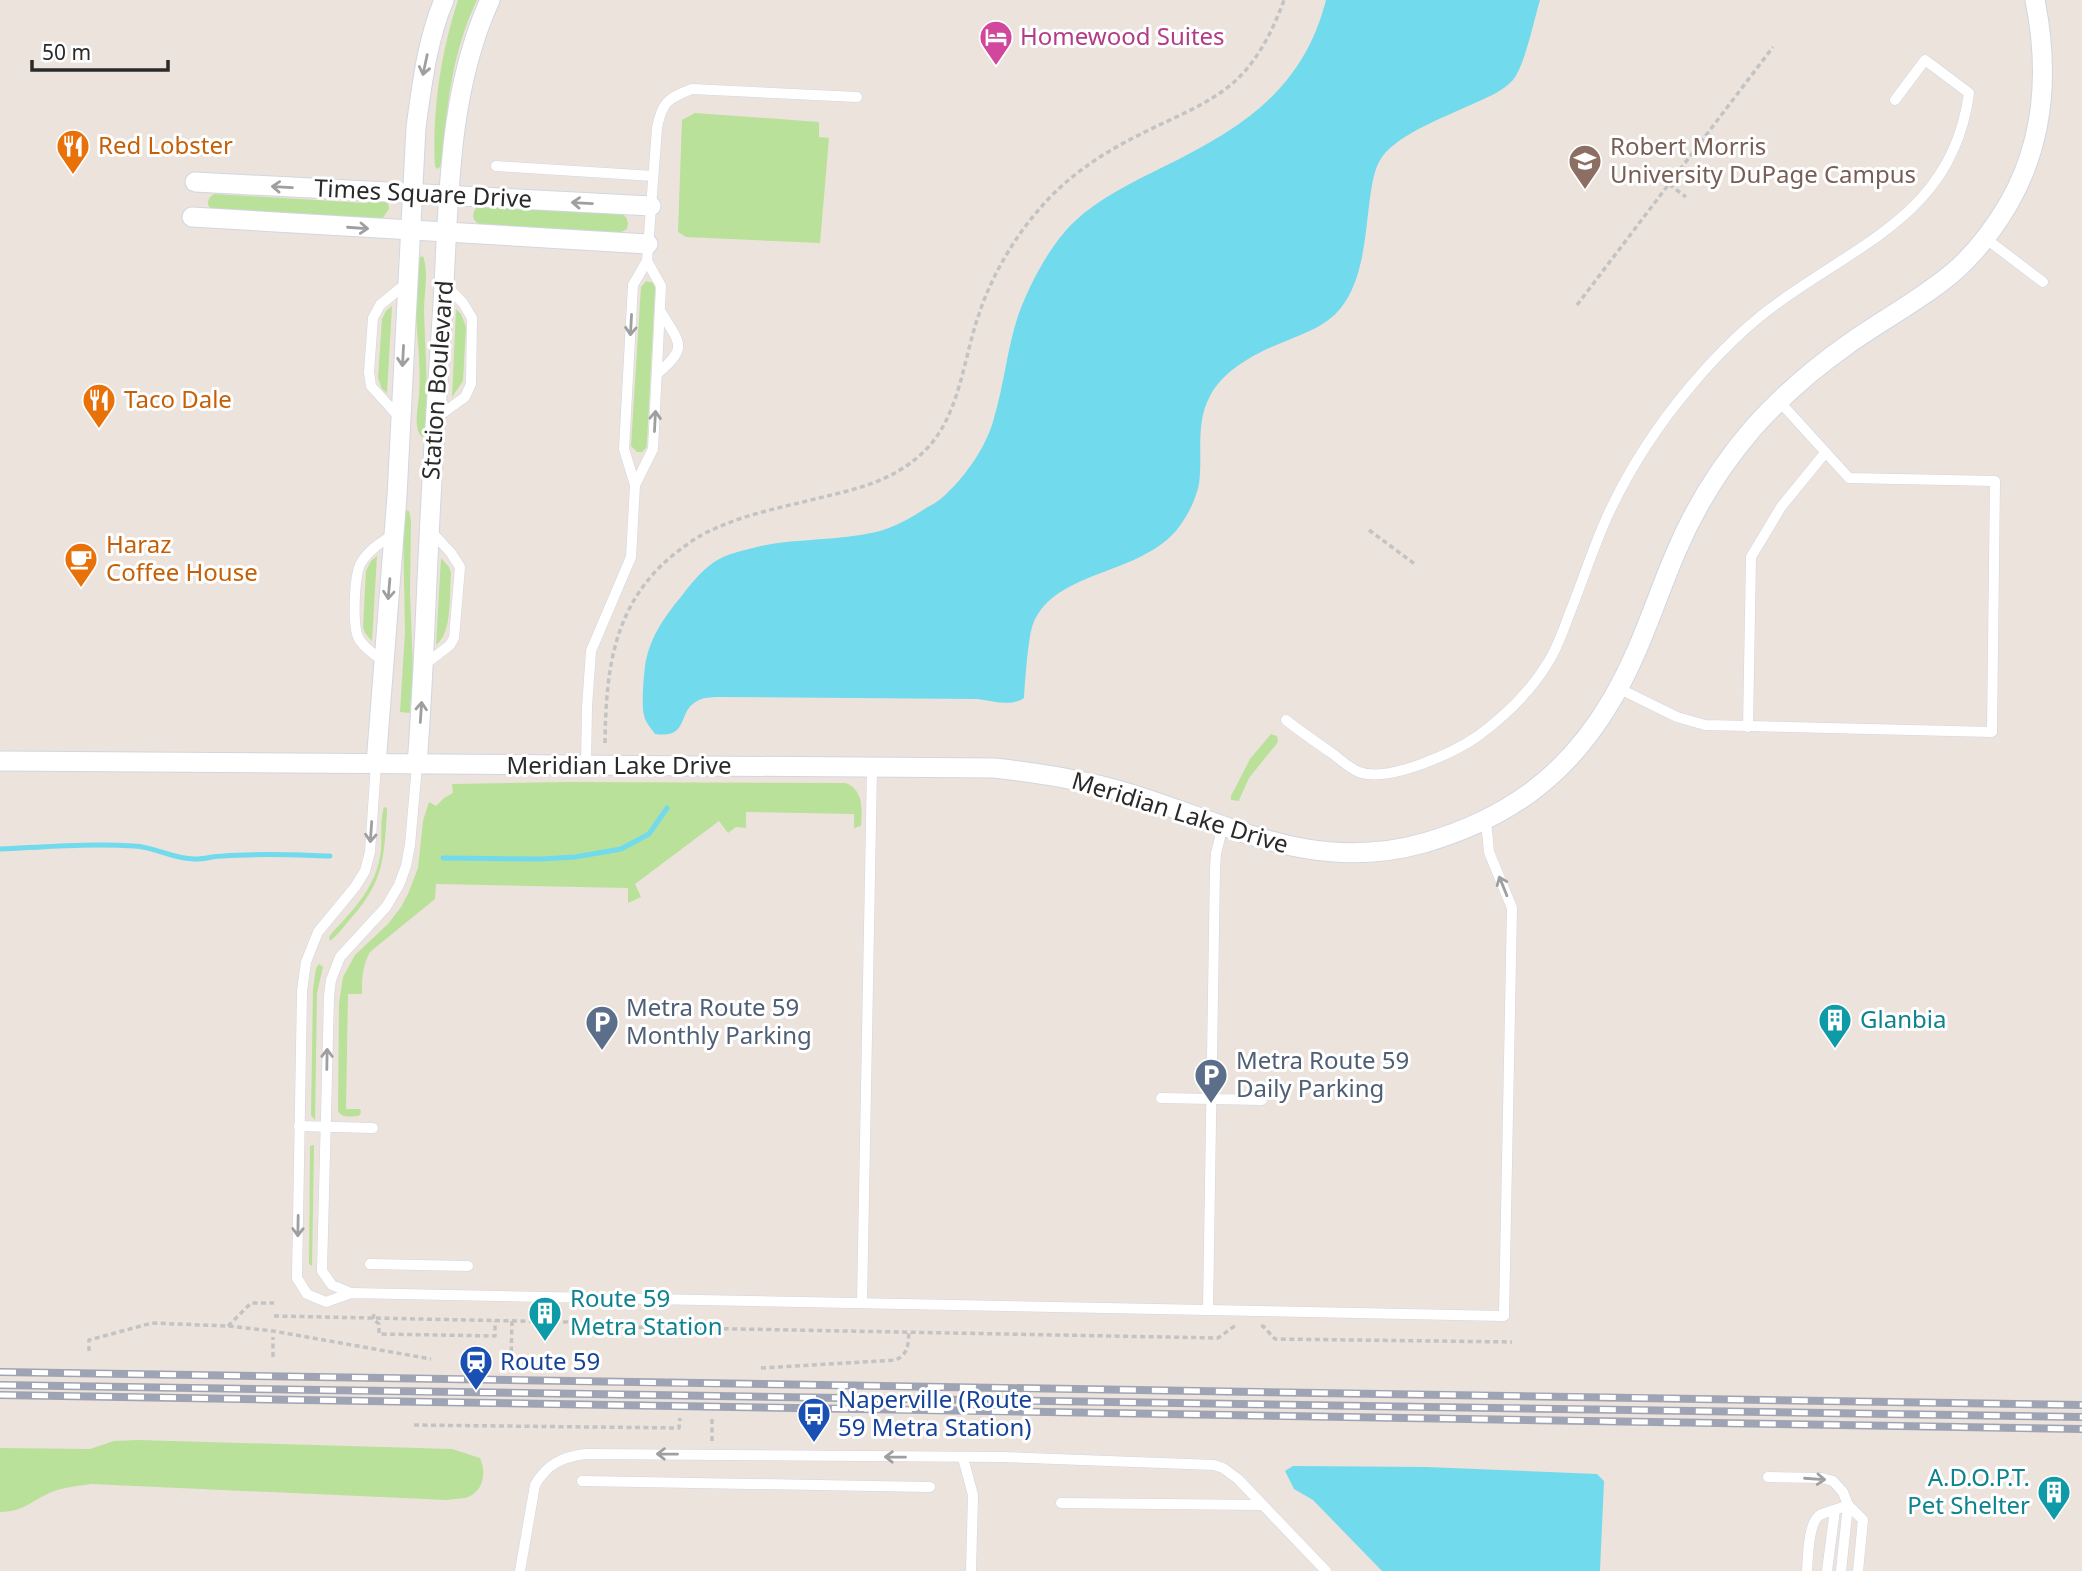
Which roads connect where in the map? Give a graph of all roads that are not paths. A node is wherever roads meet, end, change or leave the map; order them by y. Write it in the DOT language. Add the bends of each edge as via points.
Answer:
graph roads {
  1 [pos="444,0"];
  2 [pos="490,0"];
  3 [pos="2035,0"];
  4 [pos="857,97"];
  5 [pos="1895,100"];
  6 [pos="496,166"];
  7 [pos="653,176"];
  8 [pos="195,182"];
  9 [pos="412,194"];
  10 [pos="450,196"];
  11 [pos="651,206"];
  12 [pos="192,217"];
  13 [pos="410,231"];
  14 [pos="448,233"];
  15 [pos="1985,238"];
  16 [pos="647,252"];
  17 [pos="407,282"];
  18 [pos="2043,282"];
  19 [pos="444,283"];
  20 [pos="660,311"];
  21 [pos="657,374"];
  22 [pos="1779,401"];
  23 [pos="400,418"];
  24 [pos="436,418"];
  25 [pos="1825,453"];
  26 [pos="635,485"];
  27 [pos="430,530"];
  28 [pos="394,533"];
  29 [pos="383,662"];
  30 [pos="424,666"];
  31 [pos="1618,688"];
  32 [pos="1286,720"];
  33 [pos="1748,727"];
  34 [pos="0,761"];
  35 [pos="376,764"];
  36 [pos="417,765"];
  37 [pos="586,765"];
  38 [pos="872,768"];
  39 [pos="1486,821"];
  40 [pos="1223,826"];
  41 [pos="1161,1098"];
  42 [pos="1212,1098"];
  43 [pos="1262,1100"];
  44 [pos="299,1126"];
  45 [pos="326,1127"];
  46 [pos="373,1128"];
  47 [pos="370,1264"];
  48 [pos="468,1266"];
  49 [pos="351,1293"];
  50 [pos="862,1303"];
  51 [pos="1208,1310"];
  52 [pos="963,1458"];
  53 [pos="1768,1477"];
  54 [pos="582,1481"];
  55 [pos="930,1487"];
  56 [pos="1061,1503"];
  57 [pos="1261,1505"];
  58 [pos="1848,1506"];
  59 [pos="1835,1510"];
  60 [pos="520,1571"];
  61 [pos="971,1571"];
  62 [pos="1326,1571"];
  63 [pos="1807,1571"];
  64 [pos="1827,1571"];
  65 [pos="1841,1571"];
  66 [pos="1858,1571"];
  1 -- 9 [label="street, Station Boulevard, one-way" via="424,69"];
  2 -- 10 [label="street, Station Boulevard" via="463,78"];
  3 -- 15 [label="street, Meridian Lake Drive" via="2044,74 2035,142 2019,184"];
  4 -- 7 [label="lane" via="692,89 672,97 661,110"];
  5 -- 32 [label="lane" via="1925,61 1969,93 1946,167 1905,216 1781,300 1690,387 1631,473 1607,517 1549,662 1517,702 1459,747 1383,774 1359,772"];
  6 -- 7 [label="lane"];
  7 -- 11 [label="lane"];
  9 -- 8 [label="street, Times Square Drive, one-way"];
  9 -- 10 [label="street, Times Square Drive"];
  9 -- 13 [label="street, Station Boulevard"];
  11 -- 10 [label="street, Times Square Drive, one-way"];
  10 -- 14 [label="street, Station Boulevard"];
  11 -- 16 [label="lane"];
  12 -- 13 [label="street, Times Square Drive, one-way"];
  13 -- 14 [label="street, Times Square Drive"];
  13 -- 17 [label="street, Station Boulevard"];
  14 -- 16 [label="street, Times Square Drive"];
  14 -- 19 [label="street, Station Boulevard"];
  15 -- 18 [label="lane"];
  15 -- 22 [label="street, Meridian Lake Drive" via="1956,270 1829,358"];
  16 -- 20 [label="lane" via="662,286"];
  16 -- 26 [label="lane, one-way" via="633,285 624,449"];
  17 -- 23 [label="street, Station Boulevard, one-way"];
  17 -- 23 [label="lane" via="373,317 369,372 371,387"];
  19 -- 24 [label="street, Station Boulevard"];
  19 -- 24 [label="lane" via="472,318 471,384 464,397"];
  20 -- 21 [label="lane"];
  20 -- 21 [label="lane" via="679,347 674,359"];
  26 -- 21 [label="lane, one-way" via="653,449"];
  22 -- 25 [label="lane"];
  22 -- 31 [label="street, Meridian Lake Drive" via="1735,450 1702,501 1677,548"];
  23 -- 28 [label="street, Station Boulevard"];
  24 -- 27 [label="street, Station Boulevard"];
  25 -- 33 [label="lane" via="1780,507 1751,557"];
  25 -- 33 [label="lane" via="1849,478 1995,481 1992,732"];
  26 -- 37 [label="lane" via="631,556 591,651"];
  27 -- 30 [label="street, Station Boulevard"];
  27 -- 30 [label="lane" via="460,567 454,638"];
  28 -- 29 [label="street, Station Boulevard, one-way"];
  28 -- 29 [label="lane" via="369,551 357,578 355,625 359,639"];
  29 -- 35 [label="street, Station Boulevard"];
  36 -- 30 [label="street, Station Boulevard, one-way"];
  31 -- 33 [label="lane" via="1692,723"];
  31 -- 39 [label="street, Meridian Lake Drive" via="1594,728 1558,770"];
  34 -- 35 [label="street, Meridian Lake Drive"];
  35 -- 36 [label="street, Meridian Lake Drive"];
  35 -- 44 [label="lane, one-way" via="365,871 318,932 306,962"];
  36 -- 37 [label="street, Meridian Lake Drive"];
  45 -- 36 [label="lane, one-way" via="331,981 340,957 386,907 399,885 410,845"];
  37 -- 38 [label="street, Meridian Lake Drive"];
  38 -- 40 [label="street, Meridian Lake Drive" via="993,768 1039,773 1132,794"];
  38 -- 50 [label="lane"];
  39 -- 40 [label="street, Meridian Lake Drive" via="1423,843 1344,853 1268,842"];
  51 -- 39 [label="lane, one-way" via="1504,1316 1512,908 1489,852"];
  40 -- 42 [label="lane" via="1215,869"];
  41 -- 42 [label="lane"];
  42 -- 43 [label="lane"];
  42 -- 51 [label="lane"];
  44 -- 45 [label="lane"];
  44 -- 49 [label="lane, one-way" via="297,1278 307,1294 326,1302"];
  45 -- 46 [label="lane"];
  45 -- 49 [label="lane" via="322,1271 332,1284"];
  47 -- 48 [label="lane"];
  49 -- 50 [label="lane"];
  50 -- 51 [label="lane"];
  52 -- 57 [label="lane" via="1214,1465 1238,1479"];
  52 -- 60 [label="lane, one-way" via="572,1456 550,1466 535,1485"];
  52 -- 61 [label="lane" via="973,1495"];
  53 -- 58 [label="lane, one-way" via="1833,1481"];
  54 -- 55 [label="lane"];
  56 -- 57 [label="lane"];
  57 -- 62 [label="lane"];
  58 -- 59 [label="lane"];
  58 -- 65 [label="lane"];
  58 -- 66 [label="lane" via="1863,1520"];
  59 -- 63 [label="lane" via="1815,1520"];
  59 -- 64 [label="lane"];
}
